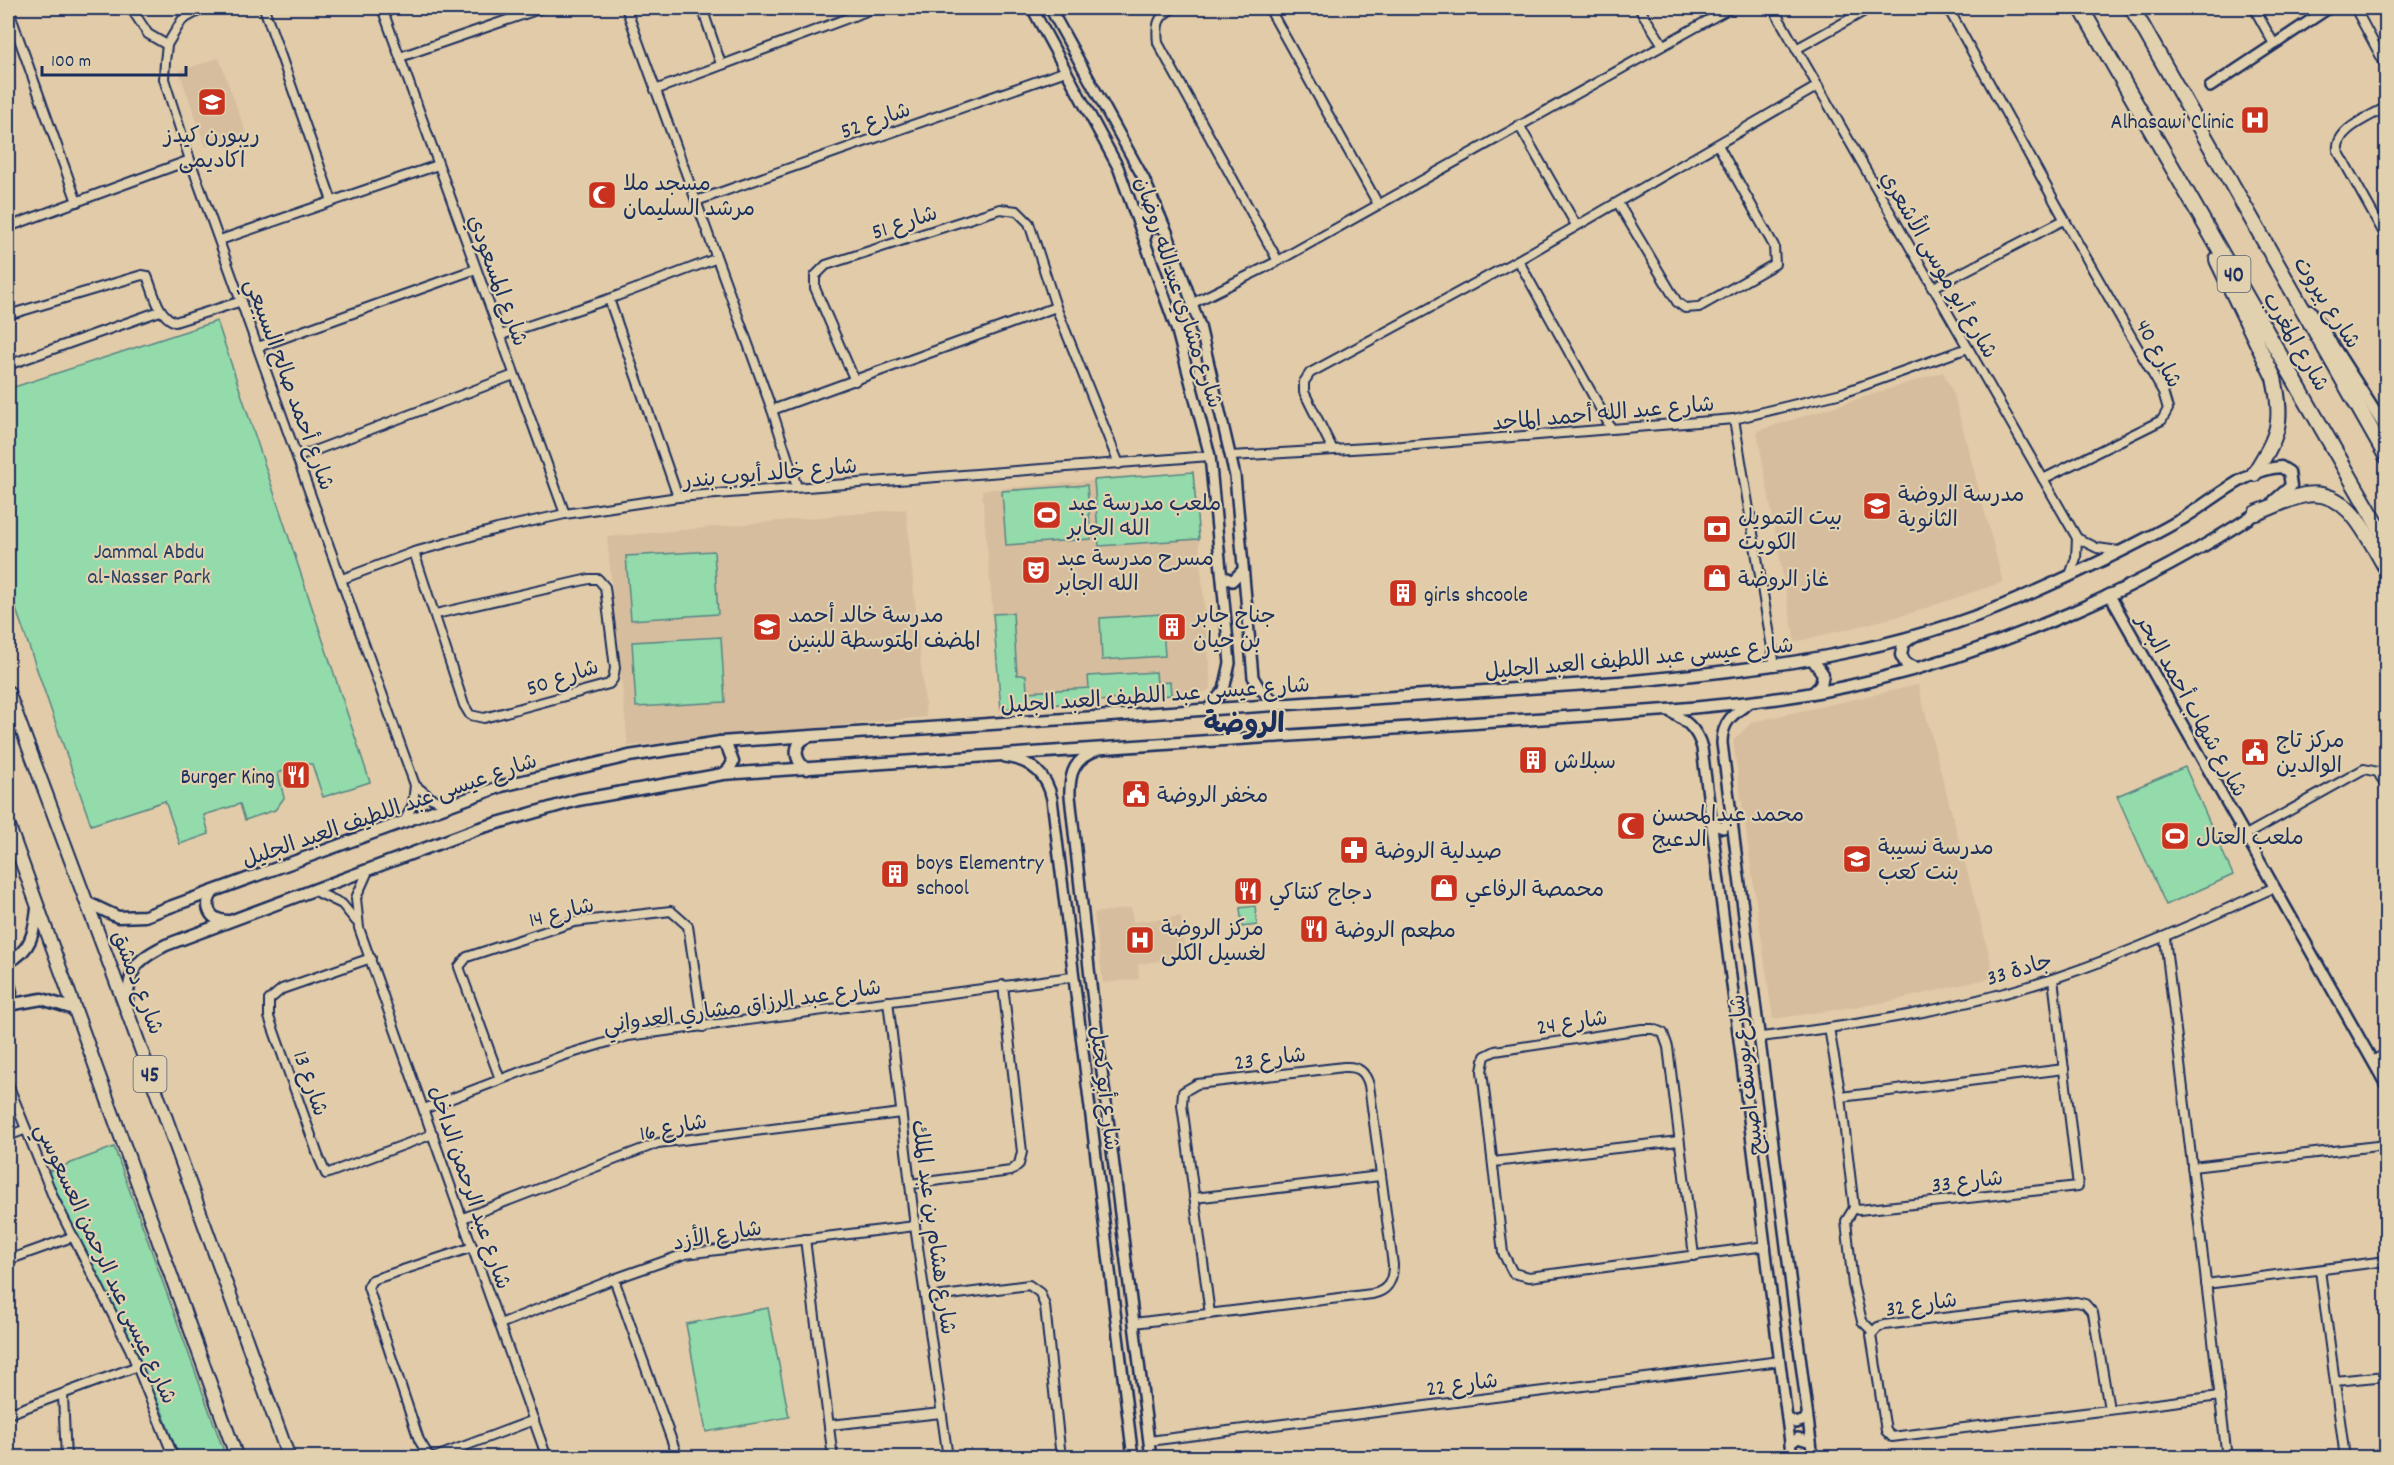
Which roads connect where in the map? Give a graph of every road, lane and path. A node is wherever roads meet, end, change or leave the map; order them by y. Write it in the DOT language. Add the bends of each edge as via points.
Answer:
graph roads {
  1 [pos="8,8"];
  2 [pos="131,8"];
  3 [pos="204,8"];
  4 [pos="264,8"];
  5 [pos="382,8"];
  6 [pos="542,8"];
  7 [pos="626,8"];
  8 [pos="702,8"];
  9 [pos="874,8"];
  10 [pos="1032,8"];
  11 [pos="1050,8"];
  12 [pos="1174,8"];
  13 [pos="1269,8"];
  14 [pos="1639,8"];
  15 [pos="1730,8"];
  16 [pos="1773,8"];
  17 [pos="1870,8"];
  18 [pos="1948,8"];
  19 [pos="2081,8"];
  20 [pos="2132,8"];
  21 [pos="2254,8"];
  22 [pos="2329,8"];
  23 [pos="2355,8"];
  24 [pos="2274,44"];
  25 [pos="167,45"];
  26 [pos="1663,45"];
  27 [pos="1796,49"];
  28 [pos="400,57"];
  29 [pos="722,64"];
  30 [pos="2386,66"];
  31 [pos="1066,71"];
  32 [pos="1818,86"];
  33 [pos="2210,87"];
  34 [pos="655,90"];
  35 [pos="2386,107"];
  36 [pos="1519,125"];
  37 [pos="1718,145"];
  38 [pos="190,160"];
  39 [pos="438,165"];
  40 [pos="2181,181"];
  41 [pos="332,201"];
  42 [pos="696,201"];
  43 [pos="77,202"];
  44 [pos="1618,203"];
  45 [pos="1378,204"];
  46 [pos="1156,206"];
  47 [pos="1134,212"];
  48 [pos="2064,220"];
  49 [pos="1576,225"];
  50 [pos="8,227"];
  51 [pos="2257,227"];
  52 [pos="1167,232"];
  53 [pos="2386,237"];
  54 [pos="220,240"];
  55 [pos="1144,240"];
  56 [pos="715,259"];
  57 [pos="1518,260"];
  58 [pos="1278,261"];
  59 [pos="476,269"];
  60 [pos="1932,288"];
  61 [pos="609,299"];
  62 [pos="242,301"];
  63 [pos="1192,303"];
  64 [pos="1056,307"];
  65 [pos="160,311"];
  66 [pos="8,315"];
  67 [pos="501,335"];
  68 [pos="258,347"];
  69 [pos="1968,348"];
  70 [pos="8,365"];
  71 [pos="514,375"];
  72 [pos="855,381"];
  73 [pos="772,410"];
  74 [pos="1734,419"];
  75 [pos="1611,428"];
  76 [pos="2386,429"];
  77 [pos="1332,448"];
  78 [pos="1210,456"];
  79 [pos="1231,456"];
  80 [pos="2386,456"];
  81 [pos="298,457"];
  82 [pos="1119,464"];
  83 [pos="2254,474"];
  84 [pos="2043,479"];
  85 [pos="797,487"];
  86 [pos="678,497"];
  87 [pos="2256,513"];
  88 [pos="565,514"];
  89 [pos="2077,538"];
  90 [pos="2386,540"];
  91 [pos="2119,551"];
  92 [pos="414,552"];
  93 [pos="2386,568"];
  94 [pos="1242,571"];
  95 [pos="1222,574"];
  96 [pos="2070,576"];
  97 [pos="342,579"];
  98 [pos="2109,594"];
  99 [pos="436,614"];
  100 [pos="1912,637"];
  101 [pos="1813,660"];
  102 [pos="1775,666"];
  103 [pos="1916,668"];
  104 [pos="8,692"];
  105 [pos="1813,693"];
  106 [pos="1752,702"];
  107 [pos="1278,704"];
  108 [pos="1207,710"];
  109 [pos="1667,710"];
  110 [pos="811,736"];
  111 [pos="720,742"];
  112 [pos="1104,748"];
  113 [pos="997,756"];
  114 [pos="807,769"];
  115 [pos="723,774"];
  116 [pos="415,785"];
  117 [pos="2386,787"];
  118 [pos="450,805"];
  119 [pos="1071,805"];
  120 [pos="1053,807"];
  121 [pos="1731,819"];
  122 [pos="404,822"];
  123 [pos="8,824"];
  124 [pos="1712,824"];
  125 [pos="2244,836"];
  126 [pos="1736,849"];
  127 [pos="1715,851"];
  128 [pos="368,871"];
  129 [pos="2273,888"];
  130 [pos="315,891"];
  131 [pos="213,892"];
  132 [pos="86,902"];
  133 [pos="37,909"];
  134 [pos="227,921"];
  135 [pos="359,928"];
  136 [pos="2165,938"];
  137 [pos="371,958"];
  138 [pos="8,962"];
  139 [pos="1072,977"];
  140 [pos="2053,979"];
  141 [pos="8,980"];
  142 [pos="1003,985"];
  143 [pos="888,1001"];
  144 [pos="8,1003"];
  145 [pos="126,1008"];
  146 [pos="75,1010"];
  147 [pos="703,1027"];
  148 [pos="1829,1028"];
  149 [pos="1761,1037"];
  150 [pos="2386,1053"];
  151 [pos="2373,1061"];
  152 [pos="2064,1069"];
  153 [pos="500,1079"];
  154 [pos="8,1084"];
  155 [pos="2386,1085"];
  156 [pos="1841,1097"];
  157 [pos="424,1108"];
  158 [pos="901,1113"];
  159 [pos="24,1130"];
  160 [pos="433,1134"];
  161 [pos="8,1136"];
  162 [pos="1679,1141"];
  163 [pos="2386,1144"];
  164 [pos="1493,1162"];
  165 [pos="2192,1167"];
  166 [pos="1380,1176"];
  167 [pos="910,1184"];
  168 [pos="1117,1190"];
  169 [pos="1099,1192"];
  170 [pos="1194,1198"];
  171 [pos="1854,1208"];
  172 [pos="1119,1215"];
  173 [pos="1102,1217"];
  174 [pos="463,1218"];
  175 [pos="915,1226"];
  176 [pos="72,1237"];
  177 [pos="805,1239"];
  178 [pos="1766,1246"];
  179 [pos="473,1247"];
  180 [pos="1694,1256"];
  181 [pos="8,1260"];
  182 [pos="2386,1261"];
  183 [pos="2320,1270"];
  184 [pos="614,1279"];
  185 [pos="2206,1284"];
  186 [pos="927,1298"];
  187 [pos="1210,1314"];
  188 [pos="1134,1323"];
  189 [pos="500,1324"];
  190 [pos="1873,1332"];
  191 [pos="1780,1361"];
  192 [pos="138,1366"];
  193 [pos="2386,1376"];
  194 [pos="2335,1381"];
  195 [pos="63,1396"];
  196 [pos="2220,1396"];
  197 [pos="2109,1409"];
  198 [pos="941,1413"];
  199 [pos="8,1414"];
  200 [pos="1807,1415"];
  201 [pos="1787,1418"];
  202 [pos="534,1420"];
  203 [pos="830,1425"];
  204 [pos="1149,1441"];
  205 [pos="1811,1442"];
  206 [pos="1791,1444"];
  207 [pos="66,1458"];
  208 [pos="174,1458"];
  209 [pos="235,1458"];
  210 [pos="289,1458"];
  211 [pos="431,1458"];
  212 [pos="547,1458"];
  213 [pos="678,1458"];
  214 [pos="833,1458"];
  215 [pos="948,1458"];
  216 [pos="1060,1458"];
  217 [pos="1133,1458"];
  218 [pos="1151,1458"];
  219 [pos="1792,1458"];
  220 [pos="1813,1458"];
  221 [pos="2227,1458"];
  222 [pos="2344,1458"];
  1 -- 43 [label="street"];
  2 -- 25 [label="street" via="148,34"];
  3 -- 25 [label="street, شارع أحمد صالح السبيعي" via="182,20"];
  4 -- 41 [label="street"];
  5 -- 28 [label="street, شارع المسعودي"];
  6 -- 28 [label="street"];
  7 -- 34 [label="street"];
  8 -- 29 [label="street"];
  9 -- 29 [label="street"];
  10 -- 31 [label="street, شارع مشاري عبدالله روضان"];
  11 -- 46 [label="street, شارع مشاري عبدالله روضان"];
  12 -- 58 [label="street" via="1164,13 1156,25 1158,43"];
  13 -- 45 [label="street"];
  14 -- 26 [label="street"];
  15 -- 26 [label="street"];
  16 -- 27 [label="street, شارع أبو موسى الأشعري"];
  17 -- 27 [label="street"];
  18 -- 48 [label="street, شارع 40"];
  19 -- 40 [label="highway, شارع المغرب / 40"];
  20 -- 51 [label="highway, شارع المغرب / 40"];
  21 -- 24 [label="street"];
  22 -- 24 [label="street"];
  23 -- 30 [label="street"];
  24 -- 33 [label="street"];
  25 -- 38 [label="street, شارع أحمد صالح السبيعي" via="164,79"];
  26 -- 36 [label="street"];
  27 -- 32 [label="street, شارع أبو موسى الأشعري"];
  28 -- 39 [label="street, شارع المسعودي"];
  29 -- 34 [label="street"];
  31 -- 42 [label="street, شارع 52"];
  31 -- 47 [label="street, شارع مشاري عبدالله روضان" via="1118,167"];
  32 -- 37 [label="street"];
  32 -- 60 [label="street, شارع أبو موسى الأشعري"];
  34 -- 42 [label="street"];
  35 -- 53 [label="street" via="2341,135 2337,143"];
  36 -- 45 [label="street"];
  36 -- 49 [label="street"];
  37 -- 44 [label="street"];
  37 -- 44 [label="street" via="1774,246 1775,264 1699,307 1685,309 1677,302"];
  38 -- 43 [label="street"];
  38 -- 54 [label="street, شارع أحمد صالح السبيعي"];
  39 -- 41 [label="street"];
  39 -- 59 [label="street, شارع المسعودي"];
  40 -- 83 [label="highway" via="2274,378 2280,422 2275,441"];
  40 -- 90 [label="highway, شارع المغرب / 40"];
  41 -- 54 [label="street"];
  42 -- 56 [label="street"];
  43 -- 50 [label="street"];
  44 -- 49 [label="street"];
  45 -- 58 [label="street"];
  46 -- 47 [label="street" via="1144,216"];
  46 -- 52 [label="street, شارع مشاري عبدالله روضان"];
  47 -- 55 [label="street, شارع مشاري عبدالله روضان"];
  48 -- 60 [label="street"];
  48 -- 84 [label="street, شارع 40" via="2163,392 2168,409 2162,420"];
  49 -- 57 [label="street"];
  51 -- 76 [label="main road, شارع بيروت"];
  51 -- 80 [label="highway, شارع المغرب / 40"];
  52 -- 55 [label="street" via="1152,226"];
  52 -- 63 [label="street, شارع مشاري عبدالله روضان"];
  54 -- 62 [label="street, شارع أحمد صالح السبيعي"];
  55 -- 78 [label="street, شارع مشاري عبدالله روضان" via="1177,331"];
  56 -- 61 [label="street"];
  56 -- 73 [label="street"];
  57 -- 75 [label="street"];
  57 -- 77 [label="street" via="1310,373 1304,382 1304,392"];
  58 -- 63 [label="street"];
  59 -- 67 [label="street, شارع المسعودي"];
  59 -- 68 [label="street"];
  60 -- 69 [label="street, شارع أبو موسى الأشعري"];
  61 -- 67 [label="street"];
  61 -- 86 [label="street"];
  62 -- 65 [label="street" via="180,321 168,319"];
  62 -- 68 [label="street, شارع أحمد صالح السبيعي"];
  63 -- 79 [label="street, شارع مشاري عبدالله روضان"];
  64 -- 72 [label="street"];
  64 -- 72 [label="street, شارع 51" via="1029,223 1017,211 1000,209 826,265 815,276 815,288"];
  64 -- 82 [label="street, شارع 51"];
  65 -- 66 [label="street" via="147,276 142,274"];
  65 -- 70 [label="street"];
  67 -- 71 [label="street, شارع المسعودي"];
  68 -- 81 [label="street, شارع أحمد صالح السبيعي"];
  69 -- 74 [label="street, شارع عبد الله أحمد الماجد" via="1842,393"];
  69 -- 84 [label="street, شارع أبو موسى الأشعري"];
  71 -- 81 [label="street"];
  71 -- 88 [label="street, شارع المسعودي"];
  72 -- 73 [label="street"];
  73 -- 85 [label="street"];
  74 -- 75 [label="street, شارع عبد الله أحمد الماجد"];
  74 -- 102 [label="street"];
  75 -- 77 [label="street, شارع عبد الله أحمد الماجد"];
  77 -- 79 [label="street, شارع عبد الله أحمد الماجد"];
  78 -- 82 [label="street, شارع خالد أيوب بندر"];
  78 -- 95 [label="street, شارع مشاري عبدالله روضان"];
  79 -- 94 [label="street, شارع مشاري عبدالله روضان"];
  81 -- 97 [label="street, شارع أحمد صالح السبيعي"];
  82 -- 85 [label="street, شارع خالد أيوب بندر"];
  83 -- 87 [label="main road, شارع عيسى عبد اللطيف العبد الجليل" via="2281,466 2292,479 2286,494"];
  83 -- 91 [label="main road, شارع عيسى عبد اللطيف العبد الجليل"];
  84 -- 89 [label="street, شارع أبو موسى الأشعري"];
  85 -- 86 [label="street, شارع خالد أيوب بندر"];
  86 -- 88 [label="street, شارع خالد أيوب بندر"];
  87 -- 93 [label="highway" via="2305,495 2325,495 2345,505"];
  87 -- 98 [label="main road, شارع عيسى عبد اللطيف العبد الجليل"];
  88 -- 92 [label="street, شارع خالد أيوب بندر"];
  89 -- 91 [label="street" via="2097,548"];
  89 -- 96 [label="street"];
  91 -- 96 [label="main road, شارع عيسى عبد اللطيف العبد الجليل"];
  92 -- 97 [label="street, شارع خالد أيوب بندر"];
  92 -- 99 [label="street, شارع 50"];
  94 -- 95 [label="street" via="1232,581"];
  94 -- 107 [label="street, شارع مشاري عبدالله روضان" via="1253,677 1260,689"];
  95 -- 108 [label="street, شارع مشاري عبدالله روضان" via="1230,663 1219,698"];
  96 -- 100 [label="main road, شارع عيسى عبد اللطيف العبد الجليل"];
  97 -- 116 [label="street, شارع أحمد صالح السبيعي"];
  98 -- 103 [label="main road, شارع عيسى عبد اللطيف العبد الجليل" via="1969,652"];
  98 -- 125 [label="street, شارع شهاب أحمد البحر"];
  99 -- 99 [label="street, شارع 50" via="470,715 484,718 609,684 613,679 605,586 598,579"];
  100 -- 101 [label="main road, شارع عيسى عبد اللطيف العبد الجليل"];
  100 -- 103 [label="main road" via="1903,644 1901,654 1906,664"];
  101 -- 102 [label="main road, شارع عيسى عبد اللطيف العبد الجليل"];
  101 -- 105 [label="main road" via="1823,674 1821,685"];
  102 -- 107 [label="main road, شارع عيسى عبد اللطيف العبد الجليل" via="1633,681"];
  103 -- 105 [label="main road, شارع عيسى عبد اللطيف العبد الجليل"];
  104 -- 132 [label="main road, شارع دمشق / 45"];
  105 -- 106 [label="main road, شارع عيسى عبد اللطيف العبد الجليل"];
  106 -- 109 [label="main road, شارع عيسى عبد اللطيف العبد الجليل"];
  106 -- 121 [label="street, شارع يوسف اصبيح" via="1732,714 1722,732"];
  107 -- 108 [label="main road, شارع عيسى عبد اللطيف العبد الجليل"];
  108 -- 110 [label="main road, شارع عيسى عبد اللطيف العبد الجليل"];
  109 -- 112 [label="main road, شارع عيسى عبد اللطيف العبد الجليل"];
  109 -- 124 [label="street, شارع يوسف اصبيح" via="1685,720 1699,736"];
  110 -- 111 [label="main road, شارع عيسى عبد اللطيف العبد الجليل"];
  110 -- 114 [label="main road" via="796,751 797,759"];
  111 -- 115 [label="main road" via="727,746 733,762"];
  111 -- 118 [label="main road, شارع عيسى عبد اللطيف العبد الجليل" via="569,768"];
  112 -- 113 [label="main road, شارع عيسى عبد اللطيف العبد الجليل"];
  112 -- 119 [label="street, شارع أبو كحيل" via="1082,758 1073,769"];
  113 -- 114 [label="main road, شارع عيسى عبد اللطيف العبد الجليل"];
  113 -- 120 [label="street, شارع أبو كحيل" via="1037,769 1048,785"];
  114 -- 115 [label="main road, شارع عيسى عبد اللطيف العبد الجليل"];
  115 -- 128 [label="main road, شارع عيسى عبد اللطيف العبد الجليل" via="555,806 480,828"];
  116 -- 118 [label="street" via="431,798"];
  116 -- 122 [label="street" via="413,804"];
  117 -- 125 [label="street" via="2378,772 2364,769"];
  118 -- 122 [label="main road, شارع عيسى عبد اللطيف العبد الجليل"];
  119 -- 120 [label="street" via="1062,802"];
  119 -- 168 [label="street, شارع أبو كحيل"];
  120 -- 139 [label="street, شارع أبو كحيل"];
  121 -- 124 [label="street" via="1723,828"];
  121 -- 126 [label="street, شارع يوسف اصبيح"];
  122 -- 131 [label="main road, شارع عيسى عبد اللطيف العبد الجليل"];
  123 -- 133 [label="main road, 45"];
  124 -- 127 [label="street, شارع يوسف اصبيح"];
  125 -- 129 [label="street, شارع شهاب أحمد البحر"];
  126 -- 127 [label="street" via="1722,843"];
  126 -- 149 [label="street, شارع يوسف اصبيح"];
  127 -- 178 [label="street, شارع يوسف اصبيح"];
  128 -- 130 [label="main road, شارع عيسى عبد اللطيف العبد الجليل"];
  128 -- 135 [label="street, شارع عبد الرحمن الداخل" via="356,898"];
  129 -- 136 [label="street, جادة 33"];
  129 -- 151 [label="street, شارع شهاب أحمد البحر"];
  130 -- 134 [label="main road, شارع عيسى عبد اللطيف العبد الجليل"];
  130 -- 135 [label="street, شارع عبد الرحمن الداخل" via="342,904"];
  131 -- 132 [label="main road, شارع عيسى عبد اللطيف العبد الجليل" via="131,918 112,915"];
  131 -- 134 [label="main road" via="207,907 218,920"];
  132 -- 145 [label="main road, شارع دمشق / 45"];
  133 -- 138 [label="main road" via="31,942"];
  133 -- 146 [label="main road, 45"];
  134 -- 145 [label="main road, شارع عيسى عبد اللطيف العبد الجليل" via="166,945 138,961 130,976"];
  135 -- 137 [label="street, شارع عبد الرحمن الداخل"];
  136 -- 140 [label="street, جادة 33"];
  136 -- 165 [label="street"];
  137 -- 157 [label="street, شارع عبد الرحمن الداخل"];
  137 -- 160 [label="street, شارع 13" via="282,989 269,1000 269,1017 326,1174"];
  139 -- 142 [label="street, شارع عبد الرزاق مشاري العدواني"];
  139 -- 169 [label="street, شارع أبو كحيل"];
  140 -- 148 [label="street, جادة 33"];
  140 -- 152 [label="street, شارع 33"];
  141 -- 144 [label="main road"];
  142 -- 143 [label="street, شارع عبد الرزاق مشاري العدواني"];
  142 -- 167 [label="street" via="1022,1152 1019,1164 1011,1171"];
  143 -- 147 [label="street, شارع عبد الرزاق مشاري العدواني"];
  143 -- 158 [label="street, شارع هشام بن عبد الملك"];
  144 -- 146 [label="main road" via="42,999"];
  145 -- 210 [label="main road, شارع دمشق / 45"];
  146 -- 209 [label="main road, 45"];
  147 -- 153 [label="street, شارع عبد الرزاق مشاري العدواني" via="603,1042"];
  147 -- 153 [label="street, شارع 14" via="688,926 679,916 671,911 574,922 467,957 459,967"];
  148 -- 149 [label="street, جادة 33"];
  148 -- 156 [label="street"];
  149 -- 200 [label="street, شارع يوسف اصبيح"];
  150 -- 151 [label="street"];
  151 -- 155 [label="street, شارع شهاب أحمد البحر"];
  152 -- 156 [label="street"];
  152 -- 171 [label="street, شارع 33" via="2078,1186"];
  153 -- 157 [label="street, شارع عبد الرزاق مشاري العدواني"];
  154 -- 159 [label="street, شارع عيسى عبد الرحمن العسعوسي"];
  156 -- 171 [label="street"];
  157 -- 160 [label="street, شارع عبد الرحمن الداخل"];
  158 -- 167 [label="street, شارع هشام بن عبد الملك"];
  158 -- 174 [label="street, شارع 16" via="658,1143"];
  159 -- 161 [label="street"];
  159 -- 176 [label="street, شارع عيسى عبد الرحمن العسعوسي"];
  160 -- 174 [label="street, شارع عبد الرحمن الداخل"];
  162 -- 164 [label="street"];
  162 -- 164 [label="street, شارع 24" via="1666,1039 1661,1031 1642,1029 1487,1054 1482,1071"];
  162 -- 180 [label="street, شارع 24"];
  163 -- 165 [label="street"];
  164 -- 180 [label="street, شارع 24" via="1503,1253 1509,1270 1517,1275 1529,1277"];
  165 -- 185 [label="street"];
  166 -- 170 [label="street"];
  166 -- 170 [label="street, شارع 23" via="1369,1085 1358,1069 1344,1067 1208,1082 1186,1089 1181,1101"];
  166 -- 187 [label="street, شارع 23" via="1393,1265 1384,1290"];
  167 -- 175 [label="street, شارع هشام بن عبد الملك"];
  168 -- 169 [label="street" via="1106,1196"];
  168 -- 172 [label="street, شارع أبو كحيل"];
  169 -- 173 [label="street, شارع أبو كحيل"];
  170 -- 187 [label="street, شارع 23"];
  171 -- 190 [label="street" via="1846,1221 1853,1285 1862,1321"];
  172 -- 173 [label="street" via="1112,1210"];
  172 -- 188 [label="street, شارع أبو كحيل"];
  173 -- 217 [label="street, شارع أبو كحيل"];
  174 -- 179 [label="street, شارع عبد الرحمن الداخل"];
  175 -- 177 [label="street, شارع الأزد"];
  175 -- 186 [label="street, شارع هشام بن عبد الملك"];
  176 -- 181 [label="street"];
  176 -- 192 [label="street, شارع عيسى عبد الرحمن العسعوسي"];
  177 -- 184 [label="street, شارع الأزد" via="685,1254"];
  177 -- 203 [label="street"];
  178 -- 180 [label="street, شارع 24"];
  178 -- 191 [label="street, شارع يوسف اصبيح"];
  179 -- 189 [label="street, شارع عبد الرحمن الداخل"];
  179 -- 211 [label="street" via="372,1280 368,1287 419,1440"];
  182 -- 183 [label="street"];
  183 -- 185 [label="street"];
  183 -- 194 [label="street"];
  184 -- 189 [label="street, شارع الأزد"];
  184 -- 213 [label="street"];
  185 -- 196 [label="street"];
  186 -- 198 [label="street, شارع هشام بن عبد الملك"];
  186 -- 216 [label="street" via="1029,1285 1040,1293 1045,1306"];
  187 -- 188 [label="street, شارع 23"];
  188 -- 204 [label="street, شارع أبو كحيل"];
  189 -- 202 [label="street, شارع عبد الرحمن الداخل"];
  190 -- 197 [label="street, شارع 32" via="1884,1324 2085,1304 2093,1313"];
  190 -- 197 [label="street, شارع 32" via="1886,1431 1892,1437"];
  191 -- 201 [label="street, شارع يوسف اصبيح"];
  191 -- 204 [label="street, شارع 22"];
  192 -- 195 [label="street"];
  192 -- 208 [label="street, شارع عيسى عبد الرحمن العسعوسي"];
  193 -- 194 [label="street"];
  194 -- 222 [label="street"];
  195 -- 199 [label="street"];
  195 -- 207 [label="street"];
  196 -- 197 [label="street, شارع 32"];
  196 -- 221 [label="street"];
  198 -- 203 [label="street"];
  198 -- 215 [label="street, شارع هشام بن عبد الملك"];
  200 -- 201 [label="street" via="1796,1424"];
  200 -- 205 [label="street, شارع يوسف اصبيح"];
  201 -- 206 [label="street, شارع يوسف اصبيح"];
  202 -- 211 [label="street"];
  202 -- 212 [label="street, شارع عبد الرحمن الداخل"];
  203 -- 214 [label="street"];
  204 -- 218 [label="street, شارع أبو كحيل"];
  205 -- 206 [label="street" via="1798,1438"];
  205 -- 220 [label="street, شارع يوسف اصبيح"];
  206 -- 219 [label="street, شارع يوسف اصبيح"];
}
